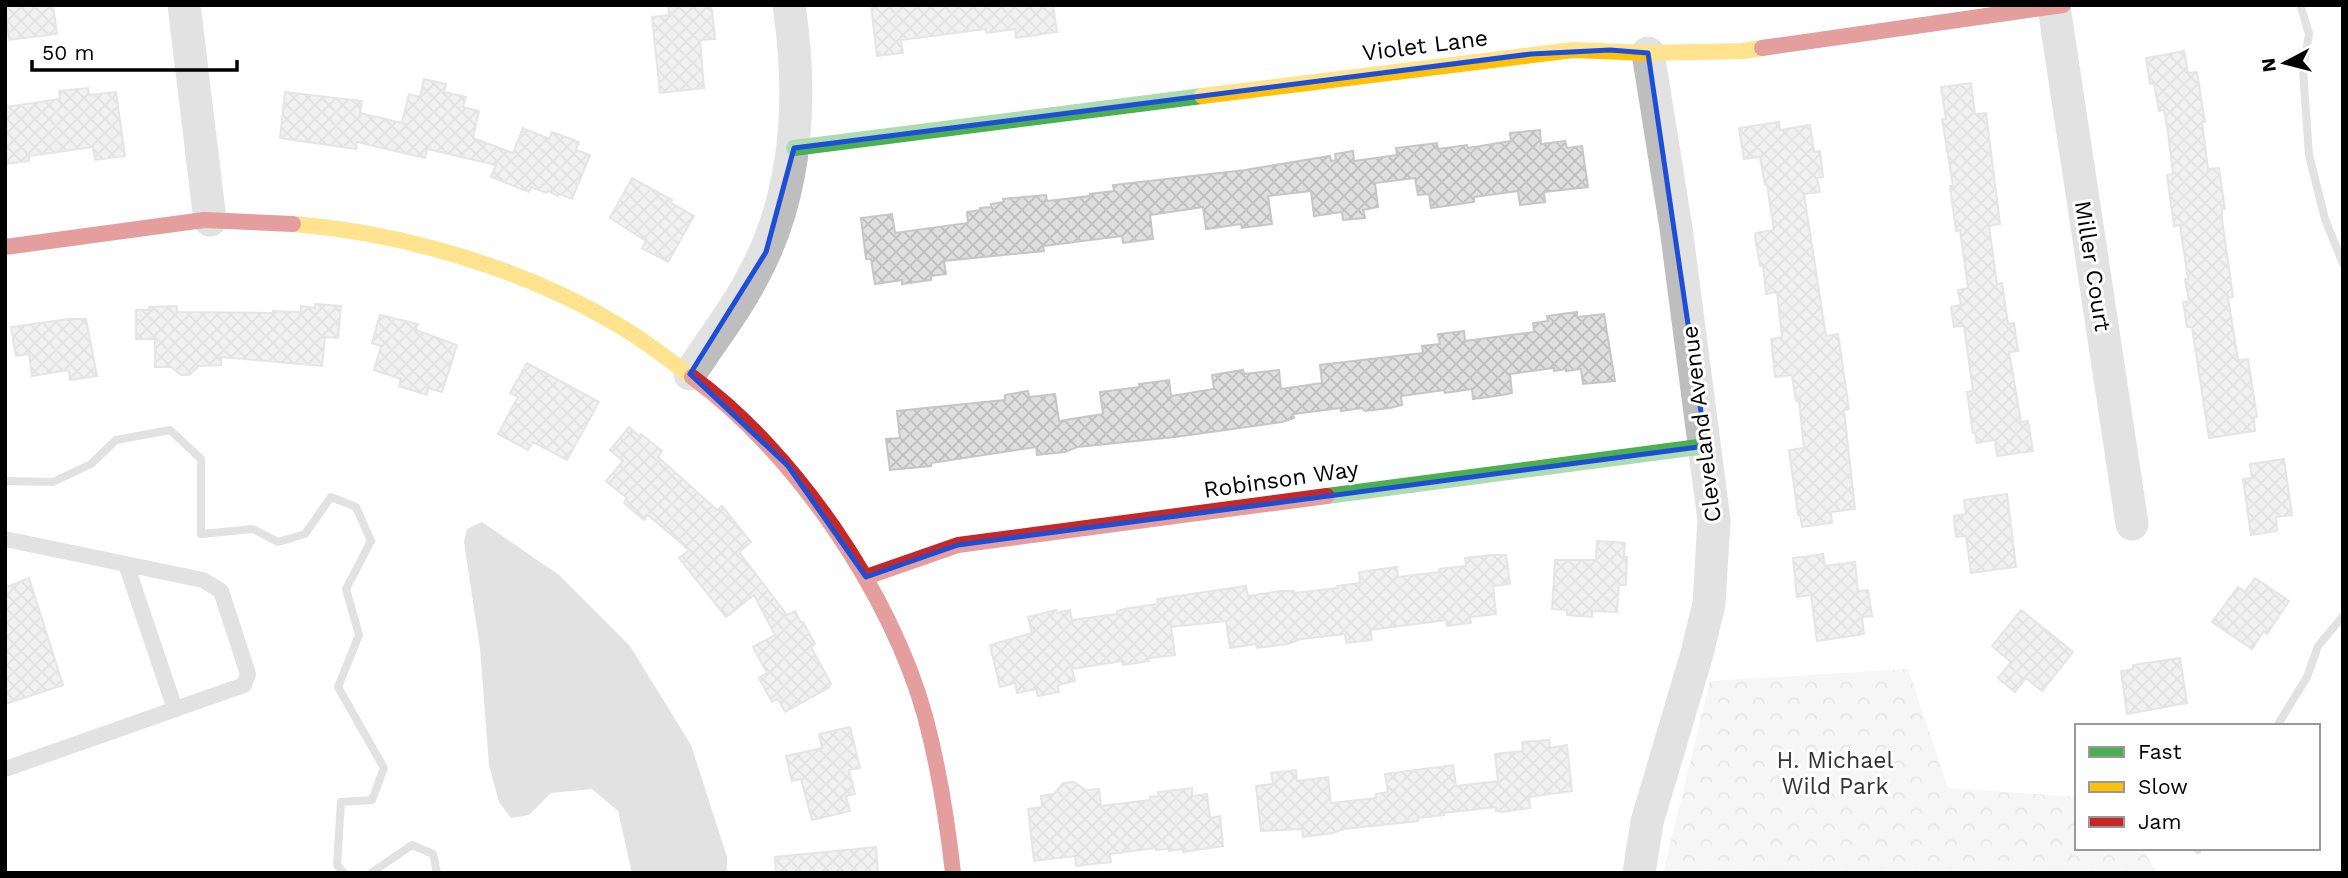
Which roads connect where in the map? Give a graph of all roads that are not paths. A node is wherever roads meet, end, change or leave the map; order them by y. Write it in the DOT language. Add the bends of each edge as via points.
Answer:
graph roads {
  1 [pos="184,5"];
  2 [pos="789,5"];
  3 [pos="2058,6"];
  4 [pos="1648,54"];
  5 [pos="794,148"];
  6 [pos="210,220"];
  7 [pos="5,247"];
  8 [pos="690,374"];
  9 [pos="1706,446"];
  10 [pos="2132,524"];
  11 [pos="5,538"];
  12 [pos="126,564"];
  13 [pos="866,577"];
  14 [pos="175,709"];
  15 [pos="5,769"];
  16 [pos="953,873"];
  17 [pos="1639,873"];
  1 -- 6 [label="street"];
  2 -- 5 [label="street" via="797,94"];
  3 -- 4 [label="street, Violet Lane" via="1744,51"];
  3 -- 10 [label="street, Miller Court"];
  4 -- 5 [label="street, Violet Lane" via="1573,50 1531,54"];
  4 -- 9 [label="street, Cleveland Avenue"];
  5 -- 8 [label="street" via="766,252"];
  6 -- 7 [label="street"];
  6 -- 8 [label="street" via="319,226 440,251 510,274 575,303 634,335"];
  8 -- 13 [label="street" via="788,466 830,519"];
  9 -- 13 [label="street, Robinson Way" via="958,545"];
  9 -- 17 [label="street, Cleveland Avenue" via="1714,520 1709,604 1647,822"];
  11 -- 12 [label="lane"];
  12 -- 14 [label="lane"];
  12 -- 14 [label="lane" via="203,580 221,591 248,674 244,685"];
  13 -- 16 [label="street" via="910,668 938,765"];
  14 -- 15 [label="lane"];
}
